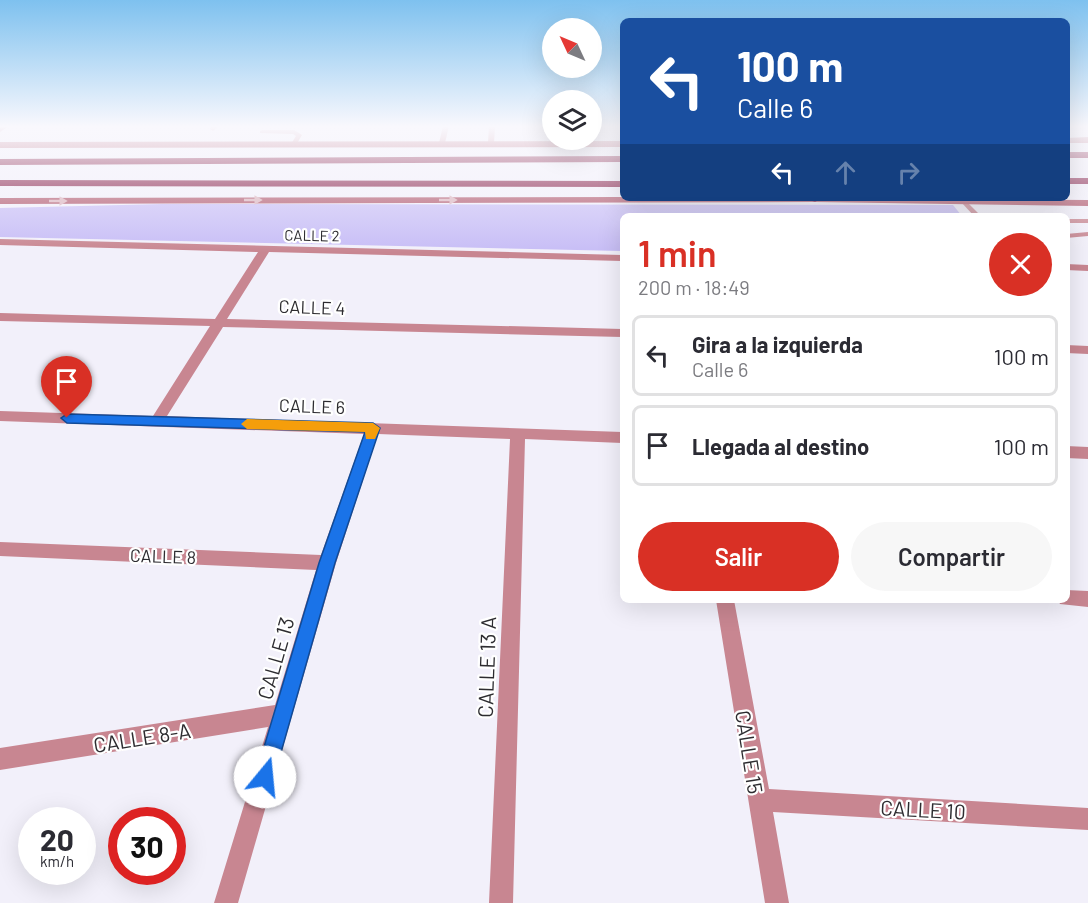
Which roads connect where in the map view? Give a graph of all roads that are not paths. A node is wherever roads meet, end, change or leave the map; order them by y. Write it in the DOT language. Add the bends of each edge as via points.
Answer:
graph roads {
  1 [pos="1070,181"];
  2 [pos="1088,181"];
  3 [pos="0,183"];
  4 [pos="543,184"];
  5 [pos="620,184"];
  6 [pos="620,189"];
  7 [pos="620,199"];
  8 [pos="0,201"];
  9 [pos="963,201"];
  10 [pos="1088,203"];
  11 [pos="975,213"];
  12 [pos="1070,220"];
  13 [pos="1088,220"];
  14 [pos="1088,234"];
  15 [pos="1070,236"];
  16 [pos="0,242"];
  17 [pos="266,248"];
  18 [pos="620,258"];
  19 [pos="1070,265"];
  20 [pos="1088,268"];
  21 [pos="0,317"];
  22 [pos="220,323"];
  23 [pos="620,333"];
  24 [pos="1070,349"];
  25 [pos="1088,350"];
  26 [pos="0,416"];
  27 [pos="157,421"];
  28 [pos="373,428"];
  29 [pos="518,433"];
  30 [pos="620,437"];
  31 [pos="1070,452"];
  32 [pos="1088,453"];
  33 [pos="0,549"];
  34 [pos="327,563"];
  35 [pos="1070,598"];
  36 [pos="1088,599"];
  37 [pos="725,603"];
  38 [pos="284,714"];
  39 [pos="0,759"];
  40 [pos="758,800"];
  41 [pos="1088,819"];
  42 [pos="226,903"];
  43 [pos="501,903"];
  44 [pos="777,903"];
  1 -- 2 [label="highway"];
  3 -- 4 [label="highway"];
  4 -- 5 [label="highway"];
  4 -- 6 [label="highway"];
  8 -- 7 [label="main road, CALLE 2, one-way"];
  9 -- 10 [label="main road, CALLE 2"];
  9 -- 11 [label="lane"];
  12 -- 13 [label="lane"];
  14 -- 15 [label="lane"];
  16 -- 17 [label="street, CALLE 2"];
  17 -- 18 [label="street, CALLE 2"];
  17 -- 22 [label="street"];
  19 -- 20 [label="street"];
  21 -- 22 [label="street, CALLE 4"];
  22 -- 23 [label="street, CALLE 4"];
  22 -- 27 [label="street"];
  24 -- 25 [label="street"];
  26 -- 27 [label="street, CALLE 6"];
  27 -- 28 [label="street, CALLE 6"];
  28 -- 29 [label="street, CALLE 6"];
  28 -- 34 [label="street, CALLE 13"];
  29 -- 30 [label="street, CALLE 6"];
  29 -- 43 [label="street, CALLE 13 A"];
  31 -- 32 [label="street"];
  33 -- 34 [label="street, CALLE 8"];
  34 -- 38 [label="street, CALLE 13"];
  35 -- 36 [label="street"];
  37 -- 40 [label="street, CALLE 15"];
  38 -- 39 [label="street, CALLE 8-A"];
  38 -- 42 [label="street, CALLE 13"];
  40 -- 41 [label="street, CALLE 10"];
  40 -- 44 [label="street, CALLE 15"];
}
